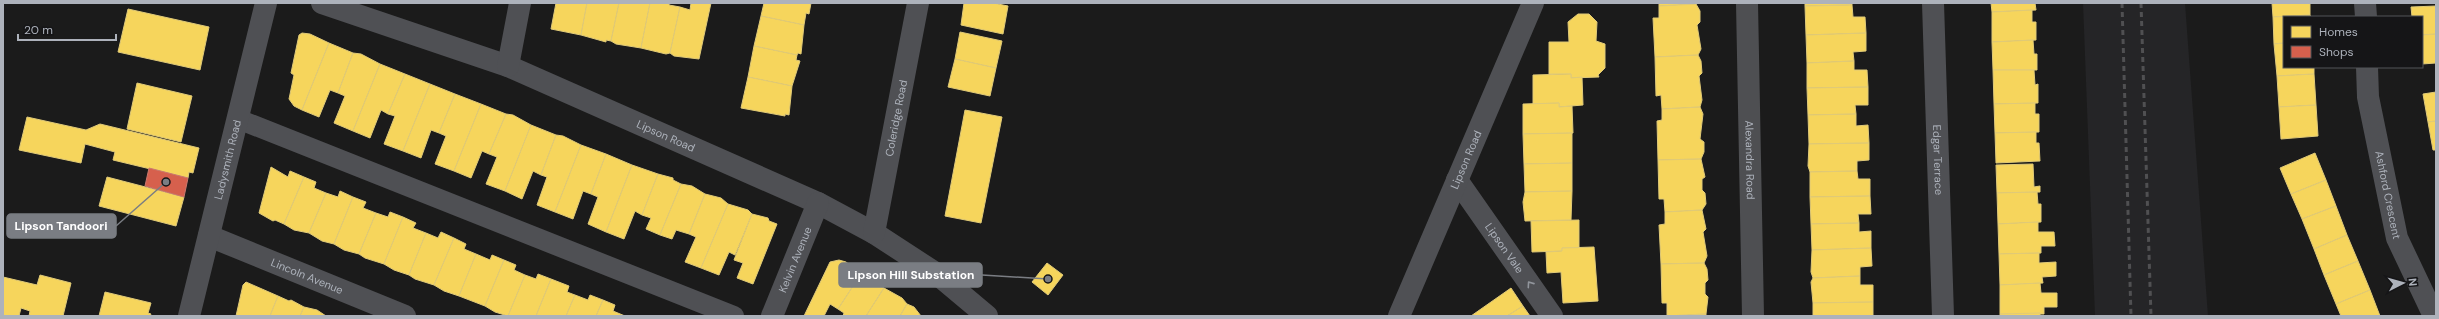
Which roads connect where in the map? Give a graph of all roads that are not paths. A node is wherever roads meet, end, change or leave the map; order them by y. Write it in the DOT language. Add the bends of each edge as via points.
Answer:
graph roads {
  1 [pos="266,3"];
  2 [pos="322,3"];
  3 [pos="520,3"];
  4 [pos="918,3"];
  5 [pos="1533,3"];
  6 [pos="1747,3"];
  7 [pos="1933,3"];
  8 [pos="2365,3"];
  9 [pos="2366,16"];
  10 [pos="508,66"];
  11 [pos="2367,68"];
  12 [pos="238,119"];
  13 [pos="1457,180"];
  14 [pos="818,203"];
  15 [pos="874,233"];
  16 [pos="209,236"];
  17 [pos="189,316"];
  18 [pos="405,316"];
  19 [pos="734,316"];
  20 [pos="772,316"];
  21 [pos="987,316"];
  22 [pos="1399,316"];
  23 [pos="1552,316"];
  24 [pos="1753,316"];
  25 [pos="1942,316"];
  26 [pos="2434,316"];
  1 -- 12 [label="street, Ladysmith Road"];
  2 -- 10 [label="street, Lipson Road"];
  3 -- 10 [label="street"];
  4 -- 15 [label="street, Coleridge Road"];
  5 -- 13 [label="street, Lipson Road"];
  6 -- 24 [label="main road, Alexandra Road"];
  7 -- 25 [label="street, Edgar Terrace"];
  8 -- 9 [label="street"];
  10 -- 14 [label="street, Lipson Road"];
  11 -- 26 [label="street, Ashford Crescent" via="2368,97 2397,238"];
  12 -- 16 [label="street, Ladysmith Road"];
  12 -- 19 [label="lane"];
  13 -- 22 [label="street, Lipson Road"];
  23 -- 13 [label="street, Lipson Vale, one-way"];
  14 -- 15 [label="street, Lipson Road"];
  14 -- 20 [label="street, Kelvin Avenue"];
  15 -- 21 [label="street, Lipson Road" via="937,274"];
  16 -- 17 [label="street, Ladysmith Road"];
  16 -- 18 [label="street, Lincoln Avenue"];
}
